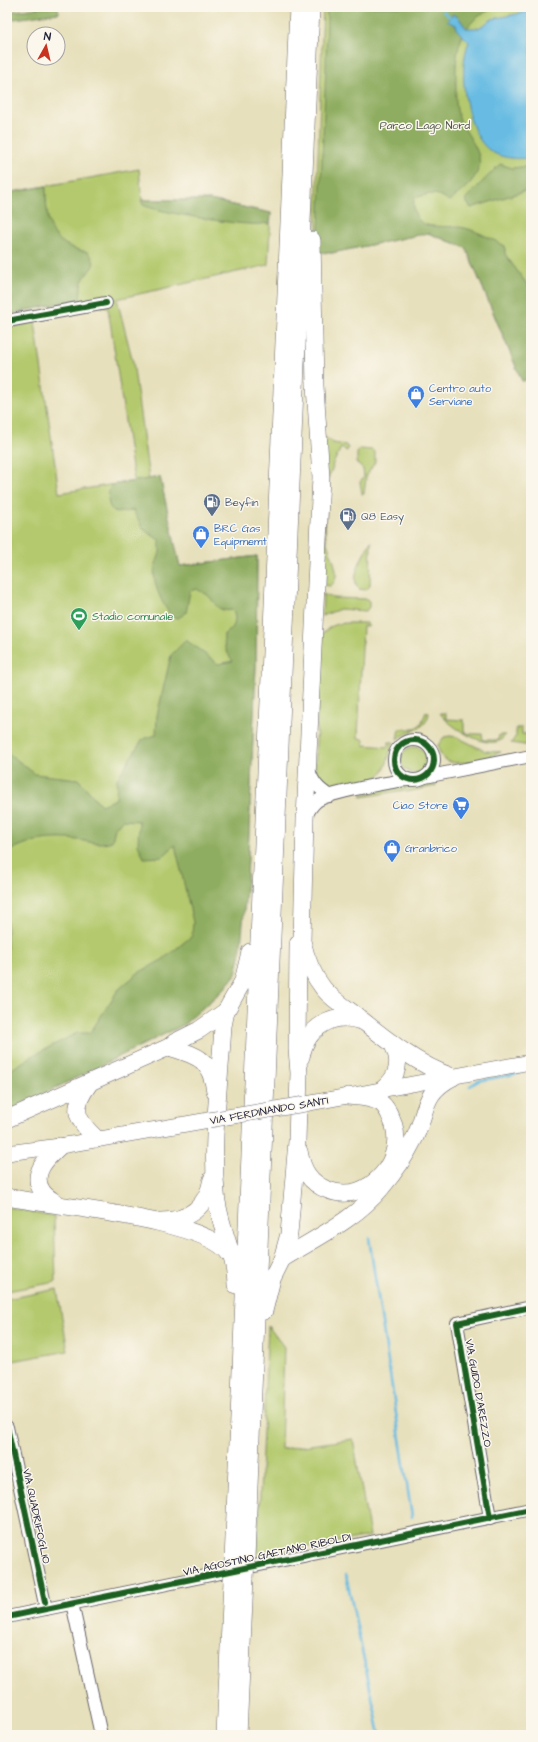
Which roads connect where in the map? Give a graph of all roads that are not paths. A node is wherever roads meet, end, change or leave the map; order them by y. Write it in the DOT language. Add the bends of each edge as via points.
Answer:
graph roads {
  1 [pos="298,7"];
  2 [pos="311,7"];
  3 [pos="309,41"];
  4 [pos="106,303"];
  5 [pos="7,321"];
  6 [pos="531,756"];
  7 [pos="434,759"];
  8 [pos="307,764"];
  9 [pos="393,764"];
  10 [pos="454,771"];
  11 [pos="425,777"];
  12 [pos="409,780"];
  13 [pos="374,786"];
  14 [pos="330,796"];
  15 [pos="305,819"];
  16 [pos="302,880"];
  17 [pos="259,926"];
  18 [pos="226,1011"];
  19 [pos="363,1022"];
  20 [pos="392,1043"];
  21 [pos="169,1047"];
  22 [pos="531,1062"];
  23 [pos="299,1073"];
  24 [pos="453,1077"];
  25 [pos="89,1084"];
  26 [pos="382,1090"];
  27 [pos="348,1096"];
  28 [pos="213,1114"];
  29 [pos="7,1119"];
  30 [pos="97,1139"];
  31 [pos="297,1142"];
  32 [pos="60,1146"];
  33 [pos="7,1153"];
  34 [pos="215,1165"];
  35 [pos="7,1197"];
  36 [pos="56,1203"];
  37 [pos="153,1221"];
  38 [pos="232,1259"];
  39 [pos="282,1259"];
  40 [pos="531,1307"];
  41 [pos="242,1338"];
  42 [pos="253,1398"];
  43 [pos="7,1427"];
  44 [pos="531,1509"];
  45 [pos="490,1518"];
  46 [pos="239,1560"];
  47 [pos="238,1580"];
  48 [pos="72,1603"];
  49 [pos="46,1609"];
  50 [pos="7,1617"];
  51 [pos="227,1693"];
  52 [pos="101,1735"];
  53 [pos="214,1735"];
  54 [pos="225,1735"];
  55 [pos="238,1735"];
  1 -- 17 [label="highway"];
  2 -- 3 [label="highway"];
  3 -- 8 [label="highway" via="316,56 311,186 315,386 321,477"];
  3 -- 42 [label="highway"];
  4 -- 5 [label="street"];
  6 -- 10 [label="street"];
  7 -- 9 [label="street" via="427,744 420,740 410,740 397,747"];
  7 -- 10 [label="street"];
  7 -- 11 [label="street" via="431,770"];
  8 -- 14 [label="street" via="313,781 319,789"];
  8 -- 15 [label="highway"];
  9 -- 12 [label="street" via="400,775"];
  9 -- 13 [label="street"];
  10 -- 11 [label="street"];
  11 -- 12 [label="street"];
  12 -- 13 [label="street"];
  13 -- 14 [label="street"];
  14 -- 15 [label="street" via="317,801"];
  15 -- 16 [label="highway"];
  16 -- 19 [label="highway" via="302,941 305,956 324,989"];
  16 -- 23 [label="highway" via="297,965"];
  17 -- 18 [label="highway" via="253,936 243,981"];
  17 -- 41 [label="highway"];
  18 -- 21 [label="highway"];
  18 -- 28 [label="highway"];
  19 -- 20 [label="highway"];
  19 -- 23 [label="highway" via="352,1018 335,1018 316,1028 305,1044"];
  20 -- 24 [label="highway" via="433,1070"];
  20 -- 26 [label="highway" via="398,1056 398,1069 394,1079"];
  21 -- 25 [label="highway"];
  21 -- 28 [label="highway" via="189,1053 203,1061 212,1075"];
  22 -- 24 [label="main road, VIA FERDINANDO SANTI"];
  23 -- 31 [label="highway"];
  24 -- 26 [label="main road, VIA FERDINANDO SANTI"];
  24 -- 39 [label="highway" via="432,1093 413,1142 363,1207 339,1226"];
  25 -- 29 [label="highway"];
  25 -- 30 [label="highway" via="79,1098 79,1119"];
  26 -- 27 [label="main road, VIA FERDINANDO SANTI"];
  27 -- 28 [label="main road, VIA FERDINANDO SANTI, bridge" via="305,1104"];
  27 -- 31 [label="highway" via="381,1103 394,1124 395,1152 378,1180 361,1190 348,1193 334,1193 322,1188 310,1179 302,1167"];
  28 -- 30 [label="main road, VIA FERDINANDO SANTI"];
  28 -- 34 [label="highway"];
  30 -- 32 [label="main road, VIA FERDINANDO SANTI"];
  31 -- 39 [label="highway" via="289,1234"];
  32 -- 33 [label="main road, VIA FERDINANDO SANTI"];
  32 -- 36 [label="highway" via="42,1164 38,1178 42,1191"];
  34 -- 37 [label="highway" via="210,1190 199,1208 180,1219"];
  34 -- 38 [label="highway" via="219,1217"];
  35 -- 36 [label="highway"];
  36 -- 37 [label="highway"];
  37 -- 38 [label="highway" via="214,1241 227,1250"];
  38 -- 41 [label="highway" via="236,1280 235,1325"];
  39 -- 42 [label="highway" via="272,1279 266,1301"];
  40 -- 45 [label="street, VIA GUIDO D'AREZZO" via="456,1323"];
  41 -- 46 [label="highway"];
  42 -- 46 [label="highway"];
  43 -- 49 [label="street, VIA QUADRIFOGLIO"];
  44 -- 45 [label="street, VIA AGOSTINO GAETANO RIBOLDI"];
  45 -- 48 [label="street, VIA AGOSTINO GAETANO RIBOLDI"];
  46 -- 47 [label="highway, bridge"];
  47 -- 51 [label="highway"];
  47 -- 55 [label="highway"];
  48 -- 49 [label="street, VIA AGOSTINO GAETANO RIBOLDI"];
  48 -- 52 [label="street"];
  49 -- 50 [label="street, VIA AGOSTINO GAETANO RIBOLDI"];
  51 -- 53 [label="highway" via="216,1710"];
  51 -- 54 [label="highway"];
}
